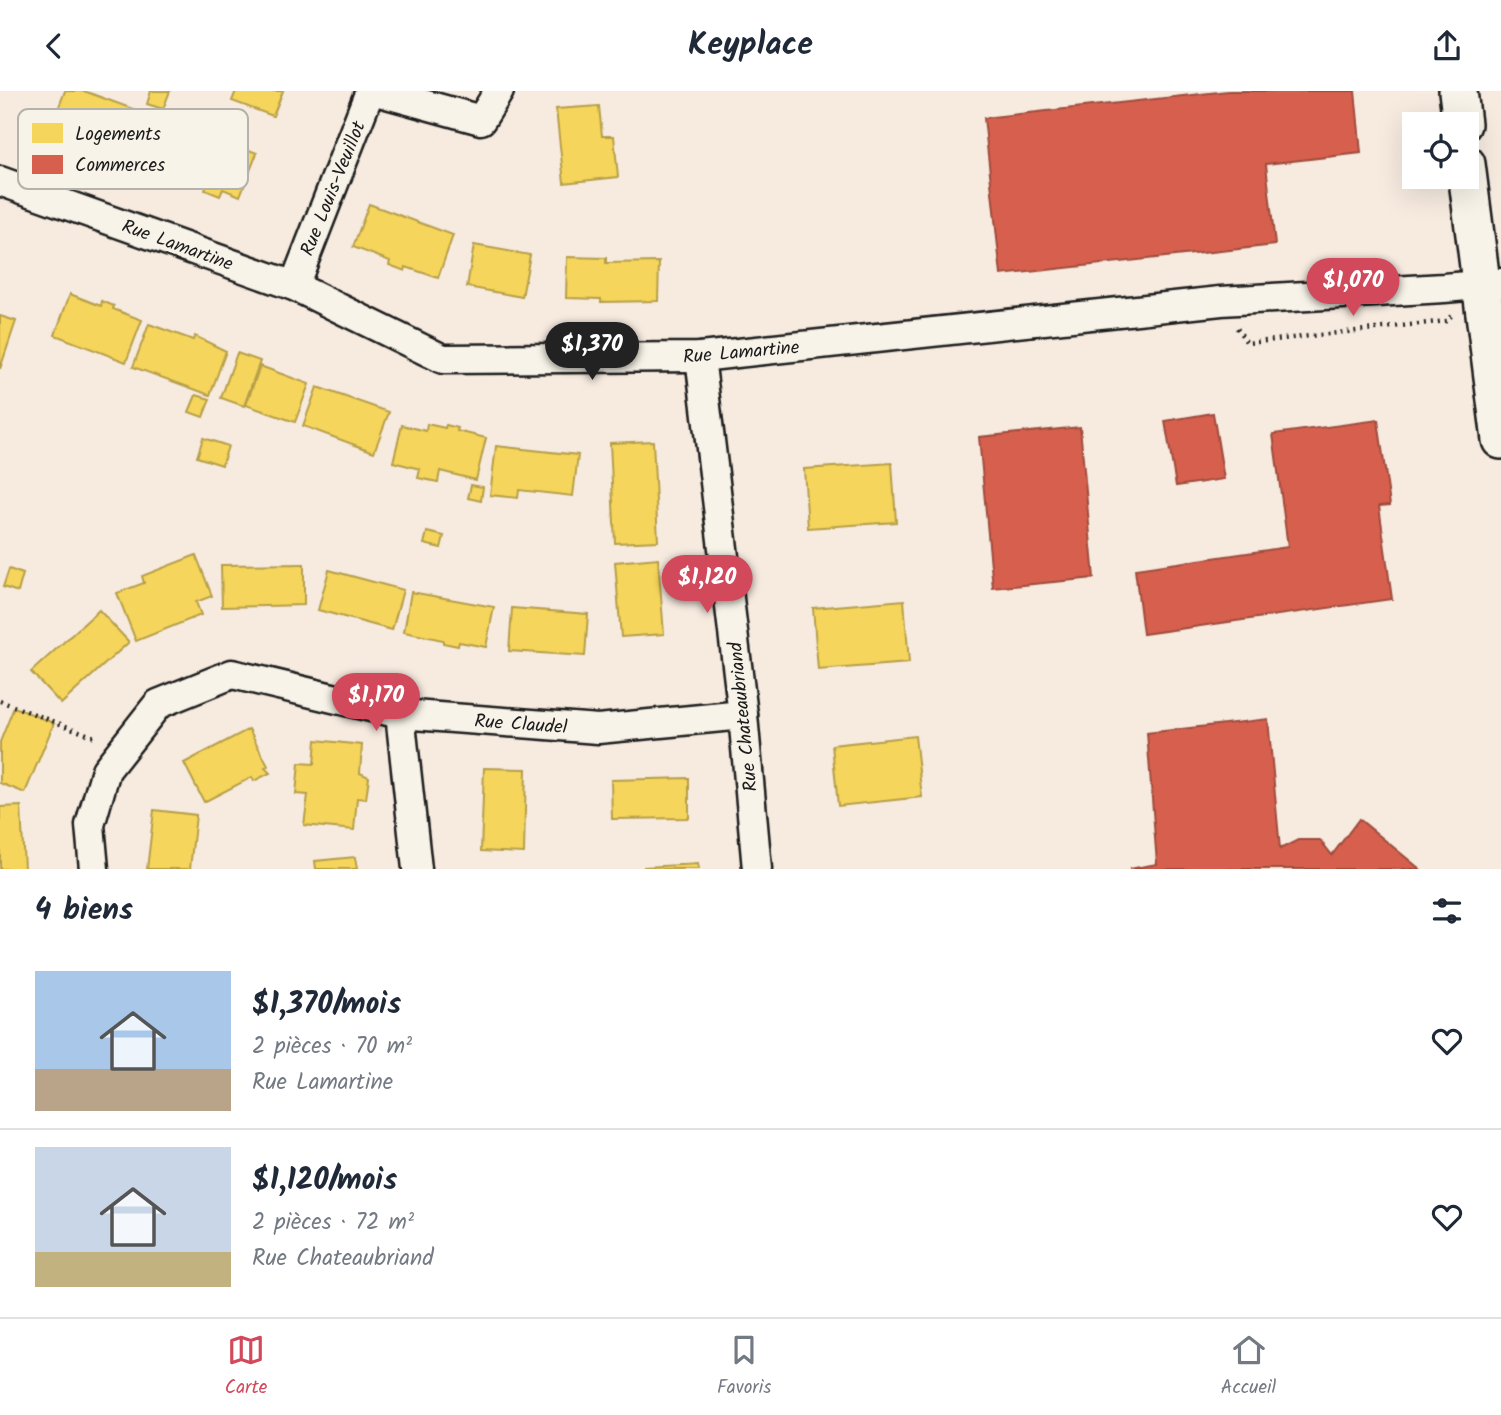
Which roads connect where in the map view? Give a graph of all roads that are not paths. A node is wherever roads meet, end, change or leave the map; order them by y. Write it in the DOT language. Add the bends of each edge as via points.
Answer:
graph roads {
  1 [pos="370,91"];
  2 [pos="376,91"];
  3 [pos="499,91"];
  4 [pos="1458,91"];
  5 [pos="1461,112"];
  6 [pos="0,181"];
  7 [pos="18,187"];
  8 [pos="22,189"];
  9 [pos="1471,189"];
  10 [pos="1490,284"];
  11 [pos="294,286"];
  12 [pos="700,357"];
  13 [pos="1501,440"];
  14 [pos="400,714"];
  15 [pos="743,715"];
  16 [pos="94,869"];
  17 [pos="417,869"];
  18 [pos="757,869"];
  1 -- 11 [label="street, Rue Louis-Veuillot"];
  2 -- 3 [label="street" via="481,120"];
  4 -- 5 [label="main road"];
  6 -- 7 [label="street, Rue Lamartine"];
  8 -- 11 [label="street, Rue Lamartine"];
  9 -- 10 [label="main road"];
  10 -- 12 [label="street, Rue Lamartine" via="1221,301"];
  10 -- 13 [label="main road"];
  11 -- 12 [label="street, Rue Lamartine" via="443,359"];
  12 -- 15 [label="street, Rue Chateaubriand"];
  14 -- 15 [label="street, Rue Claudel" via="598,729"];
  14 -- 16 [label="street, Rue Claudel" via="232,674 158,704 106,770 90,825"];
  14 -- 17 [label="street"];
  15 -- 18 [label="street, Rue Chateaubriand"];
}
